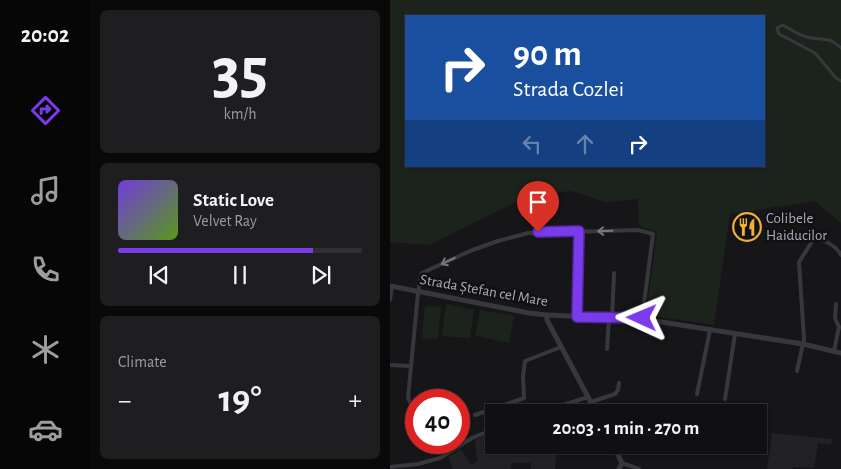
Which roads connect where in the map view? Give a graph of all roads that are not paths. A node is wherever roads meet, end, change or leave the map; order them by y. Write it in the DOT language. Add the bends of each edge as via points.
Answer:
graph roads {
  1 [pos="841,48"];
  2 [pos="841,81"];
  3 [pos="579,231"];
  4 [pos="841,255"];
  5 [pos="614,273"];
  6 [pos="391,286"];
  7 [pos="418,291"];
  8 [pos="390,300"];
  9 [pos="836,304"];
  10 [pos="548,315"];
  11 [pos="577,317"];
  12 [pos="611,318"];
  13 [pos="642,318"];
  14 [pos="710,330"];
  15 [pos="735,334"];
  16 [pos="803,344"];
  17 [pos="561,347"];
  18 [pos="607,348"];
  19 [pos="834,351"];
  20 [pos="841,353"];
  21 [pos="390,365"];
  22 [pos="410,366"];
  23 [pos="797,372"];
  24 [pos="619,383"];
  25 [pos="409,389"];
  26 [pos="696,394"];
  27 [pos="725,399"];
  28 [pos="589,400"];
  29 [pos="573,404"];
  30 [pos="591,404"];
  31 [pos="475,415"];
  32 [pos="485,432"];
  33 [pos="618,454"];
  34 [pos="622,463"];
  35 [pos="390,468"];
  36 [pos="619,469"];
  37 [pos="639,469"];
  1 -- 2 [label="street" via="826,38 814,39 783,25 777,28 778,34 815,53"];
  3 -- 7 [label="street, one-way" via="528,233 470,251 422,273"];
  3 -- 11 [label="street"];
  13 -- 3 [label="street, one-way" via="653,234 638,230"];
  4 -- 16 [label="street" via="830,244 818,239 799,262"];
  5 -- 12 [label="street"];
  6 -- 7 [label="street, Strada Ștefan cel Mare"];
  6 -- 8 [label="street"];
  7 -- 10 [label="street, Strada Ștefan cel Mare"];
  7 -- 22 [label="street"];
  9 -- 19 [label="street" via="834,318 839,327"];
  10 -- 11 [label="street, Strada Ștefan cel Mare"];
  10 -- 17 [label="street" via="547,320"];
  11 -- 12 [label="street, Strada Ștefan cel Mare"];
  12 -- 13 [label="street, Strada Ștefan cel Mare"];
  12 -- 18 [label="street"];
  13 -- 14 [label="street, Strada Ștefan cel Mare"];
  14 -- 15 [label="street, Strada Ștefan cel Mare"];
  14 -- 26 [label="street"];
  15 -- 16 [label="street, Strada Ștefan cel Mare"];
  15 -- 27 [label="street"];
  16 -- 19 [label="street, Strada Ștefan cel Mare"];
  16 -- 23 [label="street"];
  17 -- 28 [label="street"];
  17 -- 31 [label="street" via="525,361 524,398"];
  19 -- 20 [label="street, Strada Ștefan cel Mare"];
  21 -- 22 [label="street"];
  22 -- 25 [label="street"];
  24 -- 28 [label="street" via="615,394"];
  28 -- 29 [label="street"];
  28 -- 30 [label="street"];
  32 -- 35 [label="street" via="440,458"];
  33 -- 34 [label="street"];
  34 -- 36 [label="street"];
  34 -- 37 [label="street"];
}
